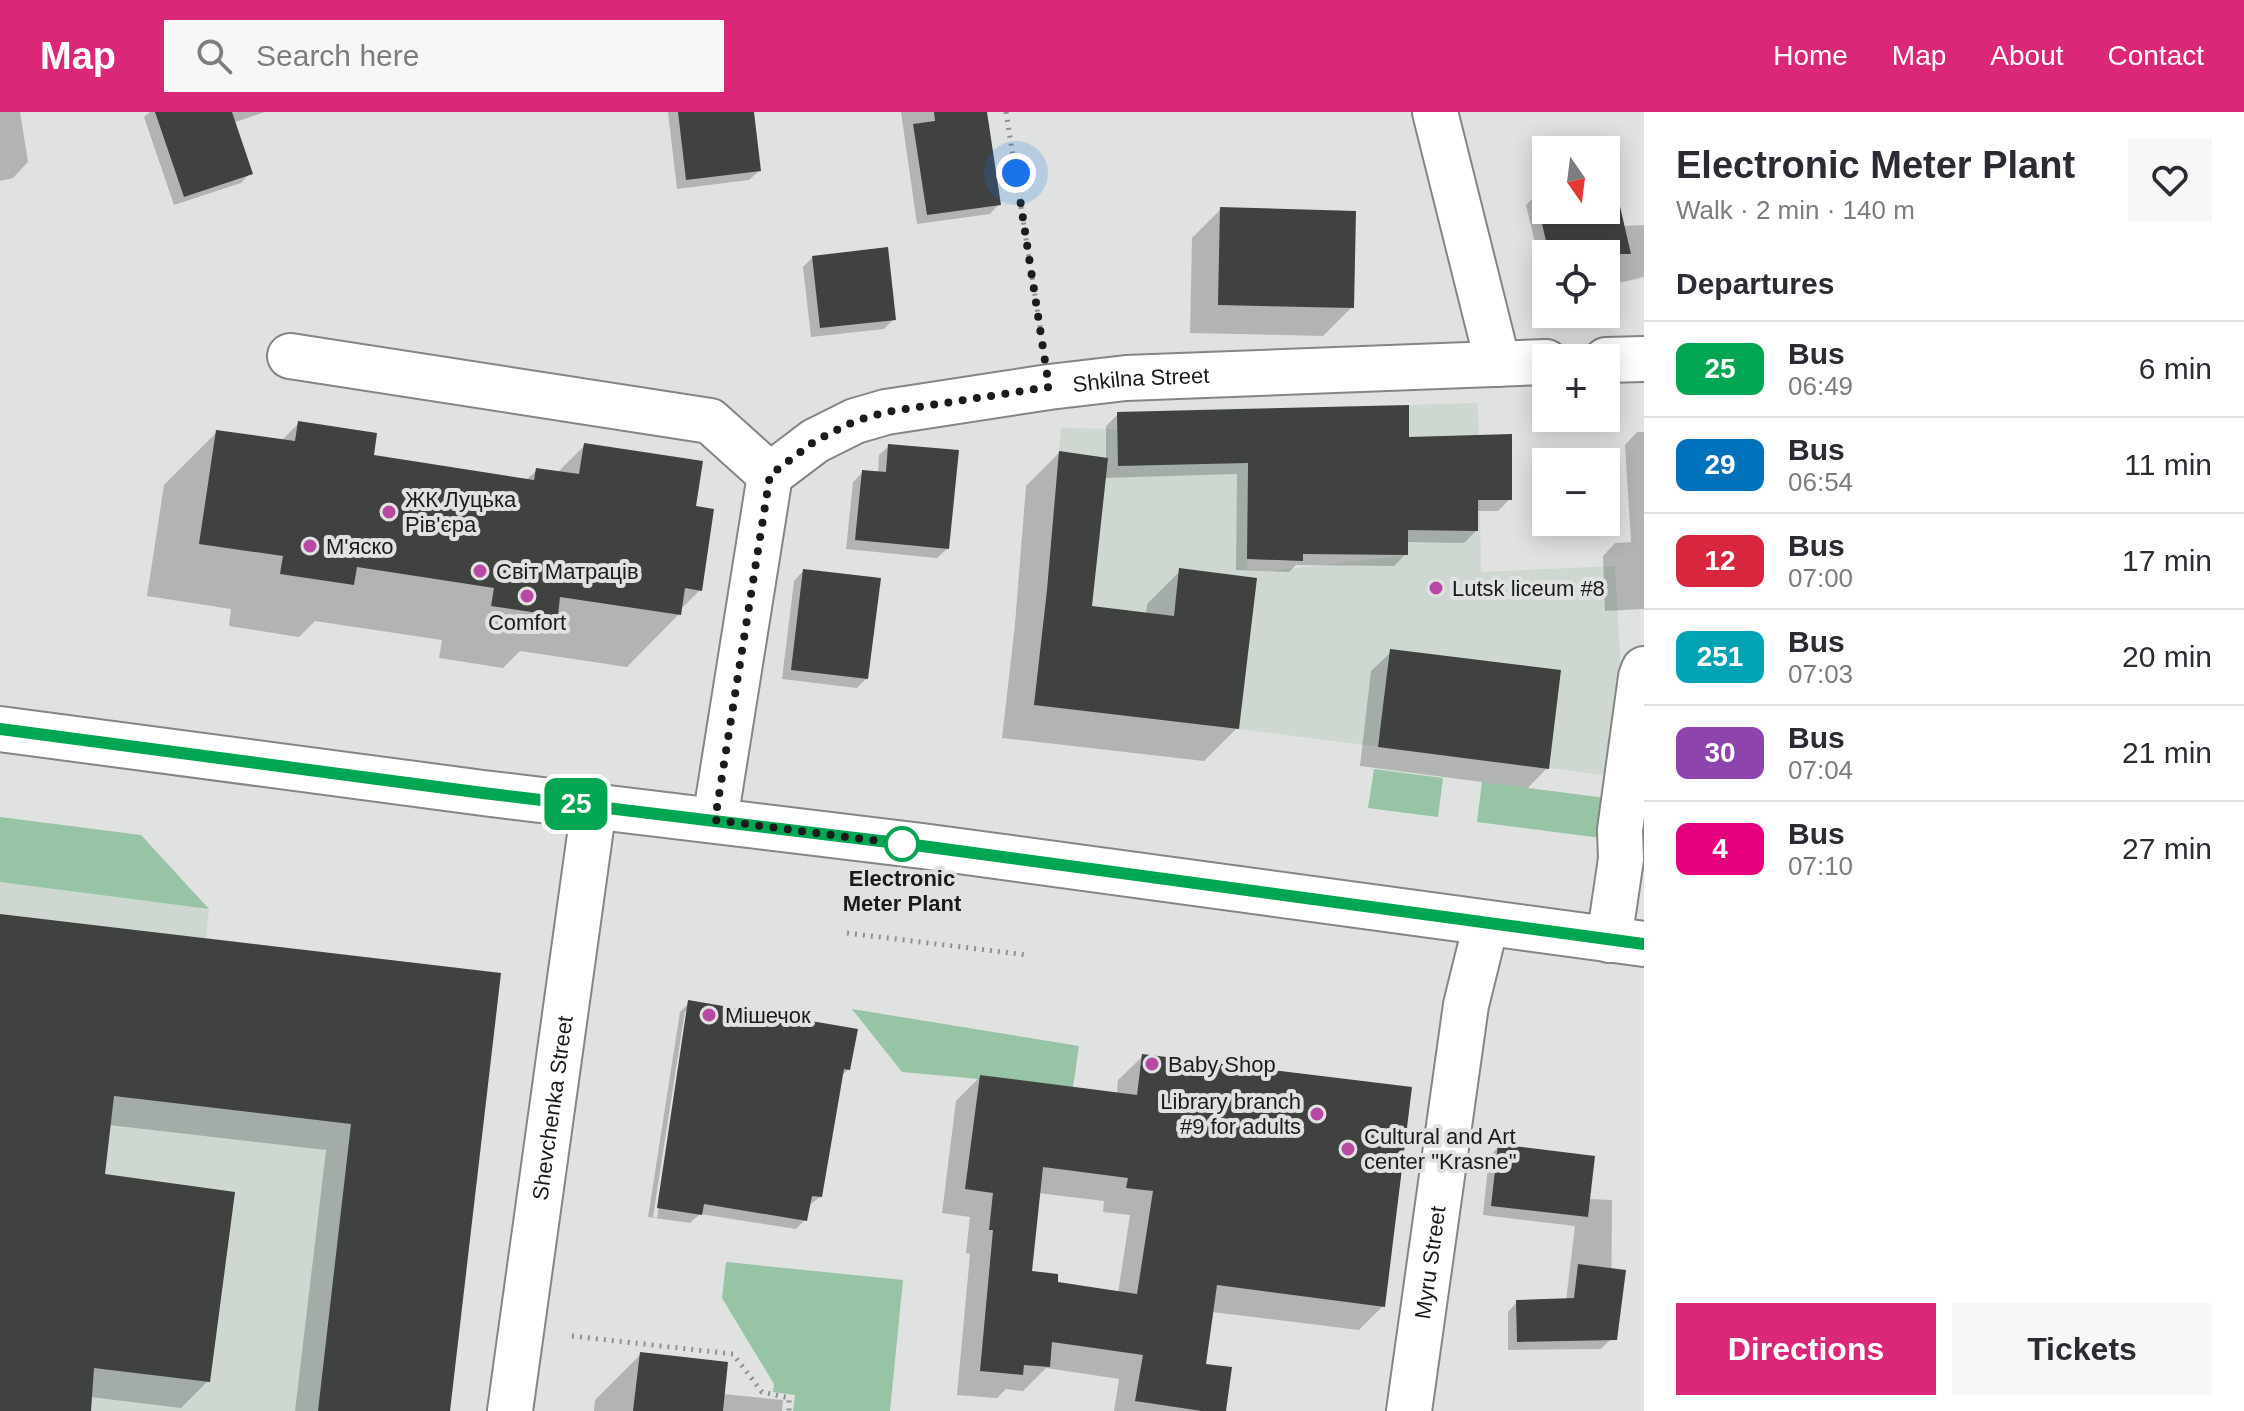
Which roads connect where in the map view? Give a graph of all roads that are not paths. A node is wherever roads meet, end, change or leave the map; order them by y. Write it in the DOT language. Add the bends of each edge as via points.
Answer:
graph roads {
  1 [pos="1435,112"];
  2 [pos="290,356"];
  3 [pos="1644,359"];
  4 [pos="1620,360"];
  5 [pos="1532,363"];
  6 [pos="1498,364"];
  7 [pos="770,475"];
  8 [pos="1644,669"];
  9 [pos="0,729"];
  10 [pos="594,806"];
  11 [pos="715,820"];
  12 [pos="1486,924"];
  13 [pos="1626,942"];
  14 [pos="510,1411"];
  15 [pos="1409,1411"];
  1 -- 6 [label="street"];
  2 -- 7 [label="street" via="710,421"];
  3 -- 4 [label="street"];
  5 -- 6 [label="street, Shkilna Street"];
  6 -- 7 [label="street, Shkilna Street" via="1126,378 1049,387 855,421 815,441"];
  7 -- 11 [label="street"];
  8 -- 13 [label="street" via="1620,830"];
  9 -- 10 [label="street"];
  10 -- 11 [label="street"];
  10 -- 14 [label="street, Shevchenka Street"];
  11 -- 12 [label="street"];
  12 -- 13 [label="street"];
  12 -- 15 [label="street, Myru Street" via="1466,1005"];
}
